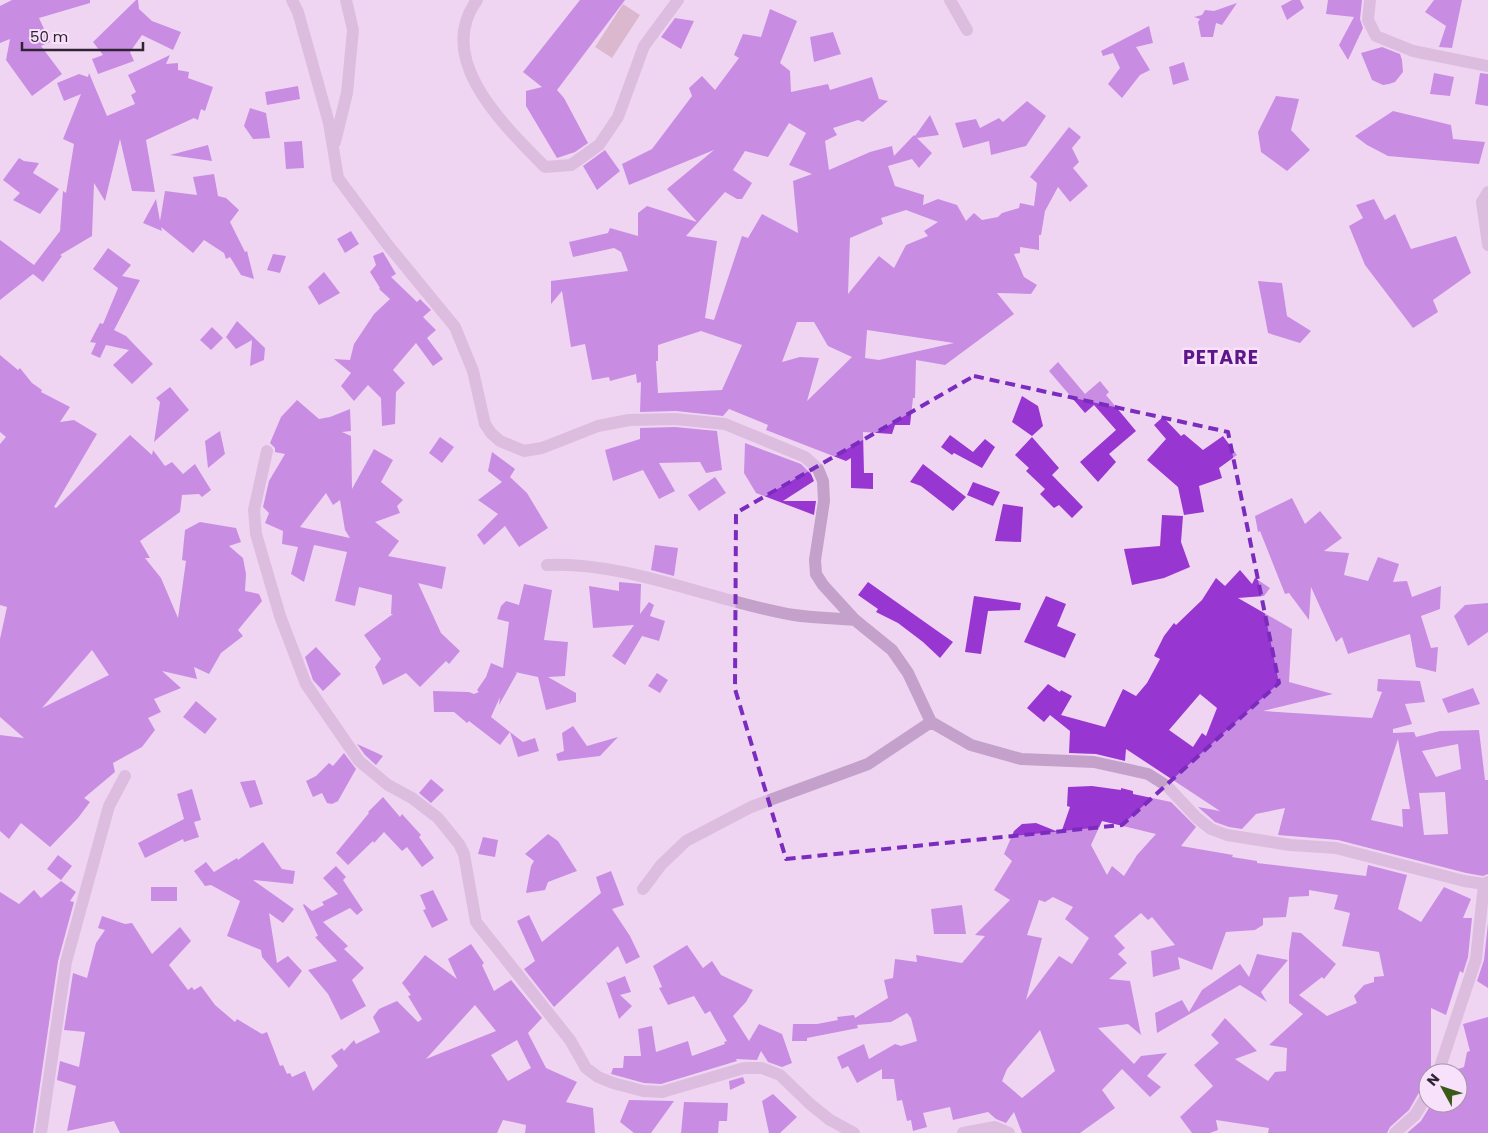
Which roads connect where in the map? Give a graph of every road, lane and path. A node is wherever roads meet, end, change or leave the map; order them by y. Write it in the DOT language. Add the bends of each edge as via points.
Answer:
graph roads {
  1 [pos="292,0"];
  2 [pos="346,0"];
  3 [pos="477,0"];
  4 [pos="678,0"];
  5 [pos="950,0"];
  6 [pos="1370,0"];
  7 [pos="967,30"];
  8 [pos="1488,66"];
  9 [pos="334,147"];
  10 [pos="1488,192"];
  11 [pos="1488,245"];
  12 [pos="267,451"];
  13 [pos="546,565"];
  14 [pos="855,620"];
  15 [pos="931,722"];
  16 [pos="125,776"];
  17 [pos="1486,883"];
  18 [pos="643,889"];
  19 [pos="1441,1063"];
  20 [pos="1418,1109"];
  21 [pos="42,1133"];
  22 [pos="854,1133"];
  23 [pos="963,1133"];
  24 [pos="1008,1133"];
  25 [pos="1395,1133"];
  1 -- 9 [label="street"];
  2 -- 9 [label="street" via="353,30 346,93"];
  3 -- 4 [label="street" via="466,24 464,50 468,72 511,133 545,167 571,165 599,145 618,117 644,46"];
  5 -- 7 [label="street"];
  6 -- 8 [label="street" via="1368,20 1376,36 1413,51"];
  9 -- 14 [label="street" via="338,178 455,327 473,371 479,404 491,433 500,441 524,451 542,448 598,426 629,420 675,419 725,424 805,457 818,469 823,481 816,574"];
  10 -- 11 [label="street" via="1482,202"];
  12 -- 22 [label="street" via="254,510 256,534 280,616 306,684 359,761 438,818 459,844 464,854 476,922 570,1040 586,1068 613,1083 662,1092 744,1068 762,1068 780,1075 817,1110"];
  13 -- 14 [label="street" via="569,564 608,570 794,615"];
  14 -- 15 [label="street" via="892,650 908,673"];
  15 -- 17 [label="street" via="971,745 1021,759 1094,762 1148,774 1168,786 1211,829 1226,834 1290,845 1336,848 1435,875"];
  15 -- 18 [label="street" via="868,764 751,807 686,842 661,865"];
  16 -- 21 [label="street" via="109,806 66,962"];
  17 -- 19 [label="street" via="1476,959"];
  20 -- 25 [label="street"];
  23 -- 24 [label="street" via="996,1127"];
}
